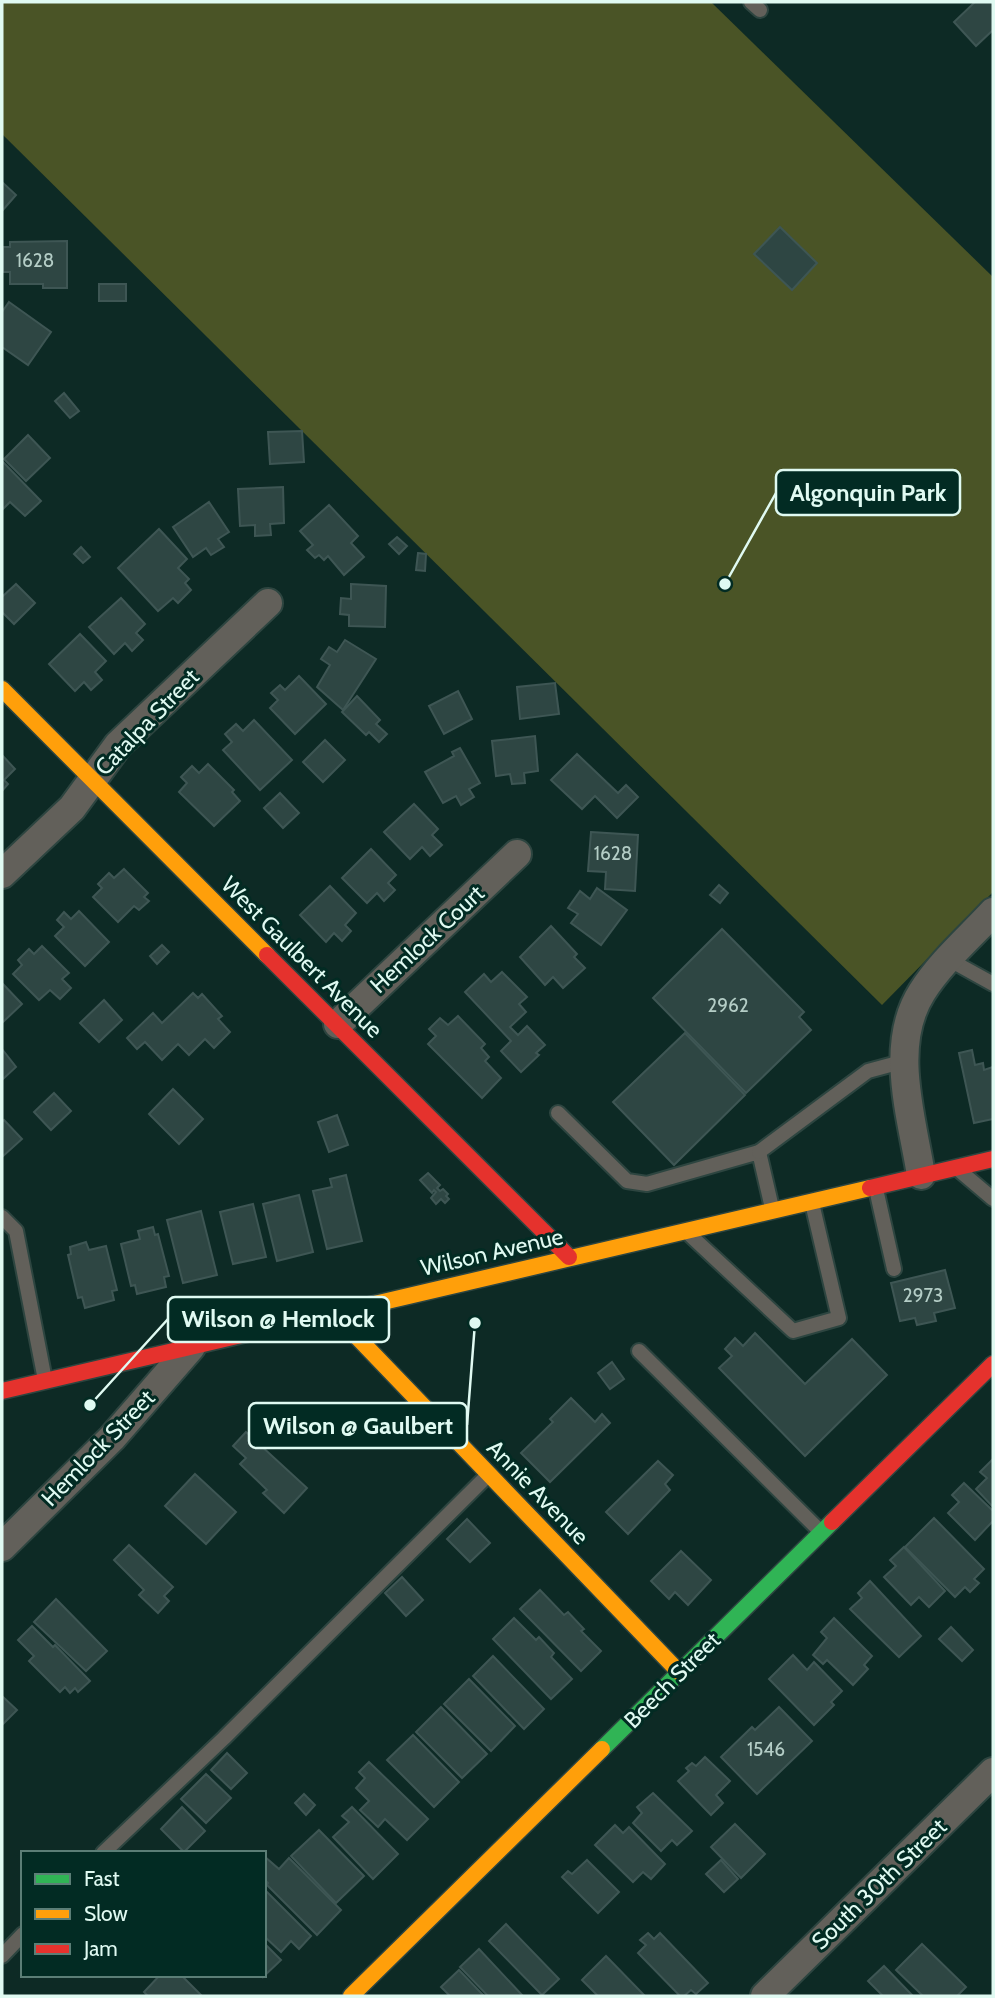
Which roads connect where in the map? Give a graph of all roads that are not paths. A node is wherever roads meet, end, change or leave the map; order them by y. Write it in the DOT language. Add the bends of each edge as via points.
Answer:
graph roads {
  1 [pos="268,603"];
  2 [pos="2,689"];
  3 [pos="92,779"];
  4 [pos="517,855"];
  5 [pos="2,874"];
  6 [pos="993,912"];
  7 [pos="948,959"];
  8 [pos="993,984"];
  9 [pos="338,1024"];
  10 [pos="905,1062"];
  11 [pos="558,1113"];
  12 [pos="759,1152"];
  13 [pos="993,1159"];
  14 [pos="956,1167"];
  15 [pos="921,1175"];
  16 [pos="876,1186"];
  17 [pos="993,1199"];
  18 [pos="811,1201"];
  19 [pos="772,1210"];
  20 [pos="2,1217"];
  21 [pos="685,1230"];
  22 [pos="569,1257"];
  23 [pos="894,1269"];
  24 [pos="334,1313"];
  25 [pos="191,1347"];
  26 [pos="639,1351"];
  27 [pos="993,1364"];
  28 [pos="45,1381"];
  29 [pos="2,1389"];
  30 [pos="489,1474"];
  31 [pos="822,1533"];
  32 [pos="2,1547"];
  33 [pos="680,1673"];
  34 [pos="992,1775"];
  35 [pos="105,1851"];
  36 [pos="21,1936"];
  37 [pos="2,1956"];
  38 [pos="351,1996"];
  39 [pos="765,1996"];
  1 -- 3 [label="street, Catalpa Street" via="118,745"];
  2 -- 3 [label="street, West Gaulbert Avenue"];
  3 -- 5 [label="street, Catalpa Street" via="72,808"];
  3 -- 9 [label="street, West Gaulbert Avenue"];
  4 -- 9 [label="street, Hemlock Court"];
  6 -- 7 [label="street"];
  7 -- 8 [label="lane"];
  7 -- 10 [label="street" via="921,994 905,1032"];
  9 -- 22 [label="street, West Gaulbert Avenue"];
  10 -- 12 [label="lane" via="868,1071"];
  10 -- 15 [label="street"];
  11 -- 12 [label="lane" via="627,1181 647,1184"];
  12 -- 19 [label="lane"];
  13 -- 14 [label="street, Wilson Avenue"];
  14 -- 15 [label="street, Wilson Avenue"];
  14 -- 17 [label="lane"];
  15 -- 16 [label="street, Wilson Avenue"];
  16 -- 18 [label="street, Wilson Avenue"];
  16 -- 23 [label="lane"];
  18 -- 19 [label="street, Wilson Avenue"];
  18 -- 21 [label="lane" via="839,1318 793,1331"];
  19 -- 21 [label="street, Wilson Avenue"];
  20 -- 28 [label="lane" via="16,1231"];
  21 -- 22 [label="street, Wilson Avenue"];
  22 -- 24 [label="street, Wilson Avenue"];
  24 -- 25 [label="street, Wilson Avenue"];
  24 -- 30 [label="street, Annie Avenue"];
  25 -- 28 [label="street, Wilson Avenue"];
  25 -- 32 [label="street, Hemlock Street" via="112,1438"];
  26 -- 31 [label="lane"];
  27 -- 31 [label="street, Beech Street"];
  28 -- 29 [label="street, Wilson Avenue"];
  30 -- 33 [label="street, Annie Avenue"];
  30 -- 35 [label="lane"];
  31 -- 33 [label="street, Beech Street"];
  33 -- 38 [label="street, Beech Street"];
  34 -- 39 [label="street, South 30th Street"];
  36 -- 37 [label="lane"];
}
